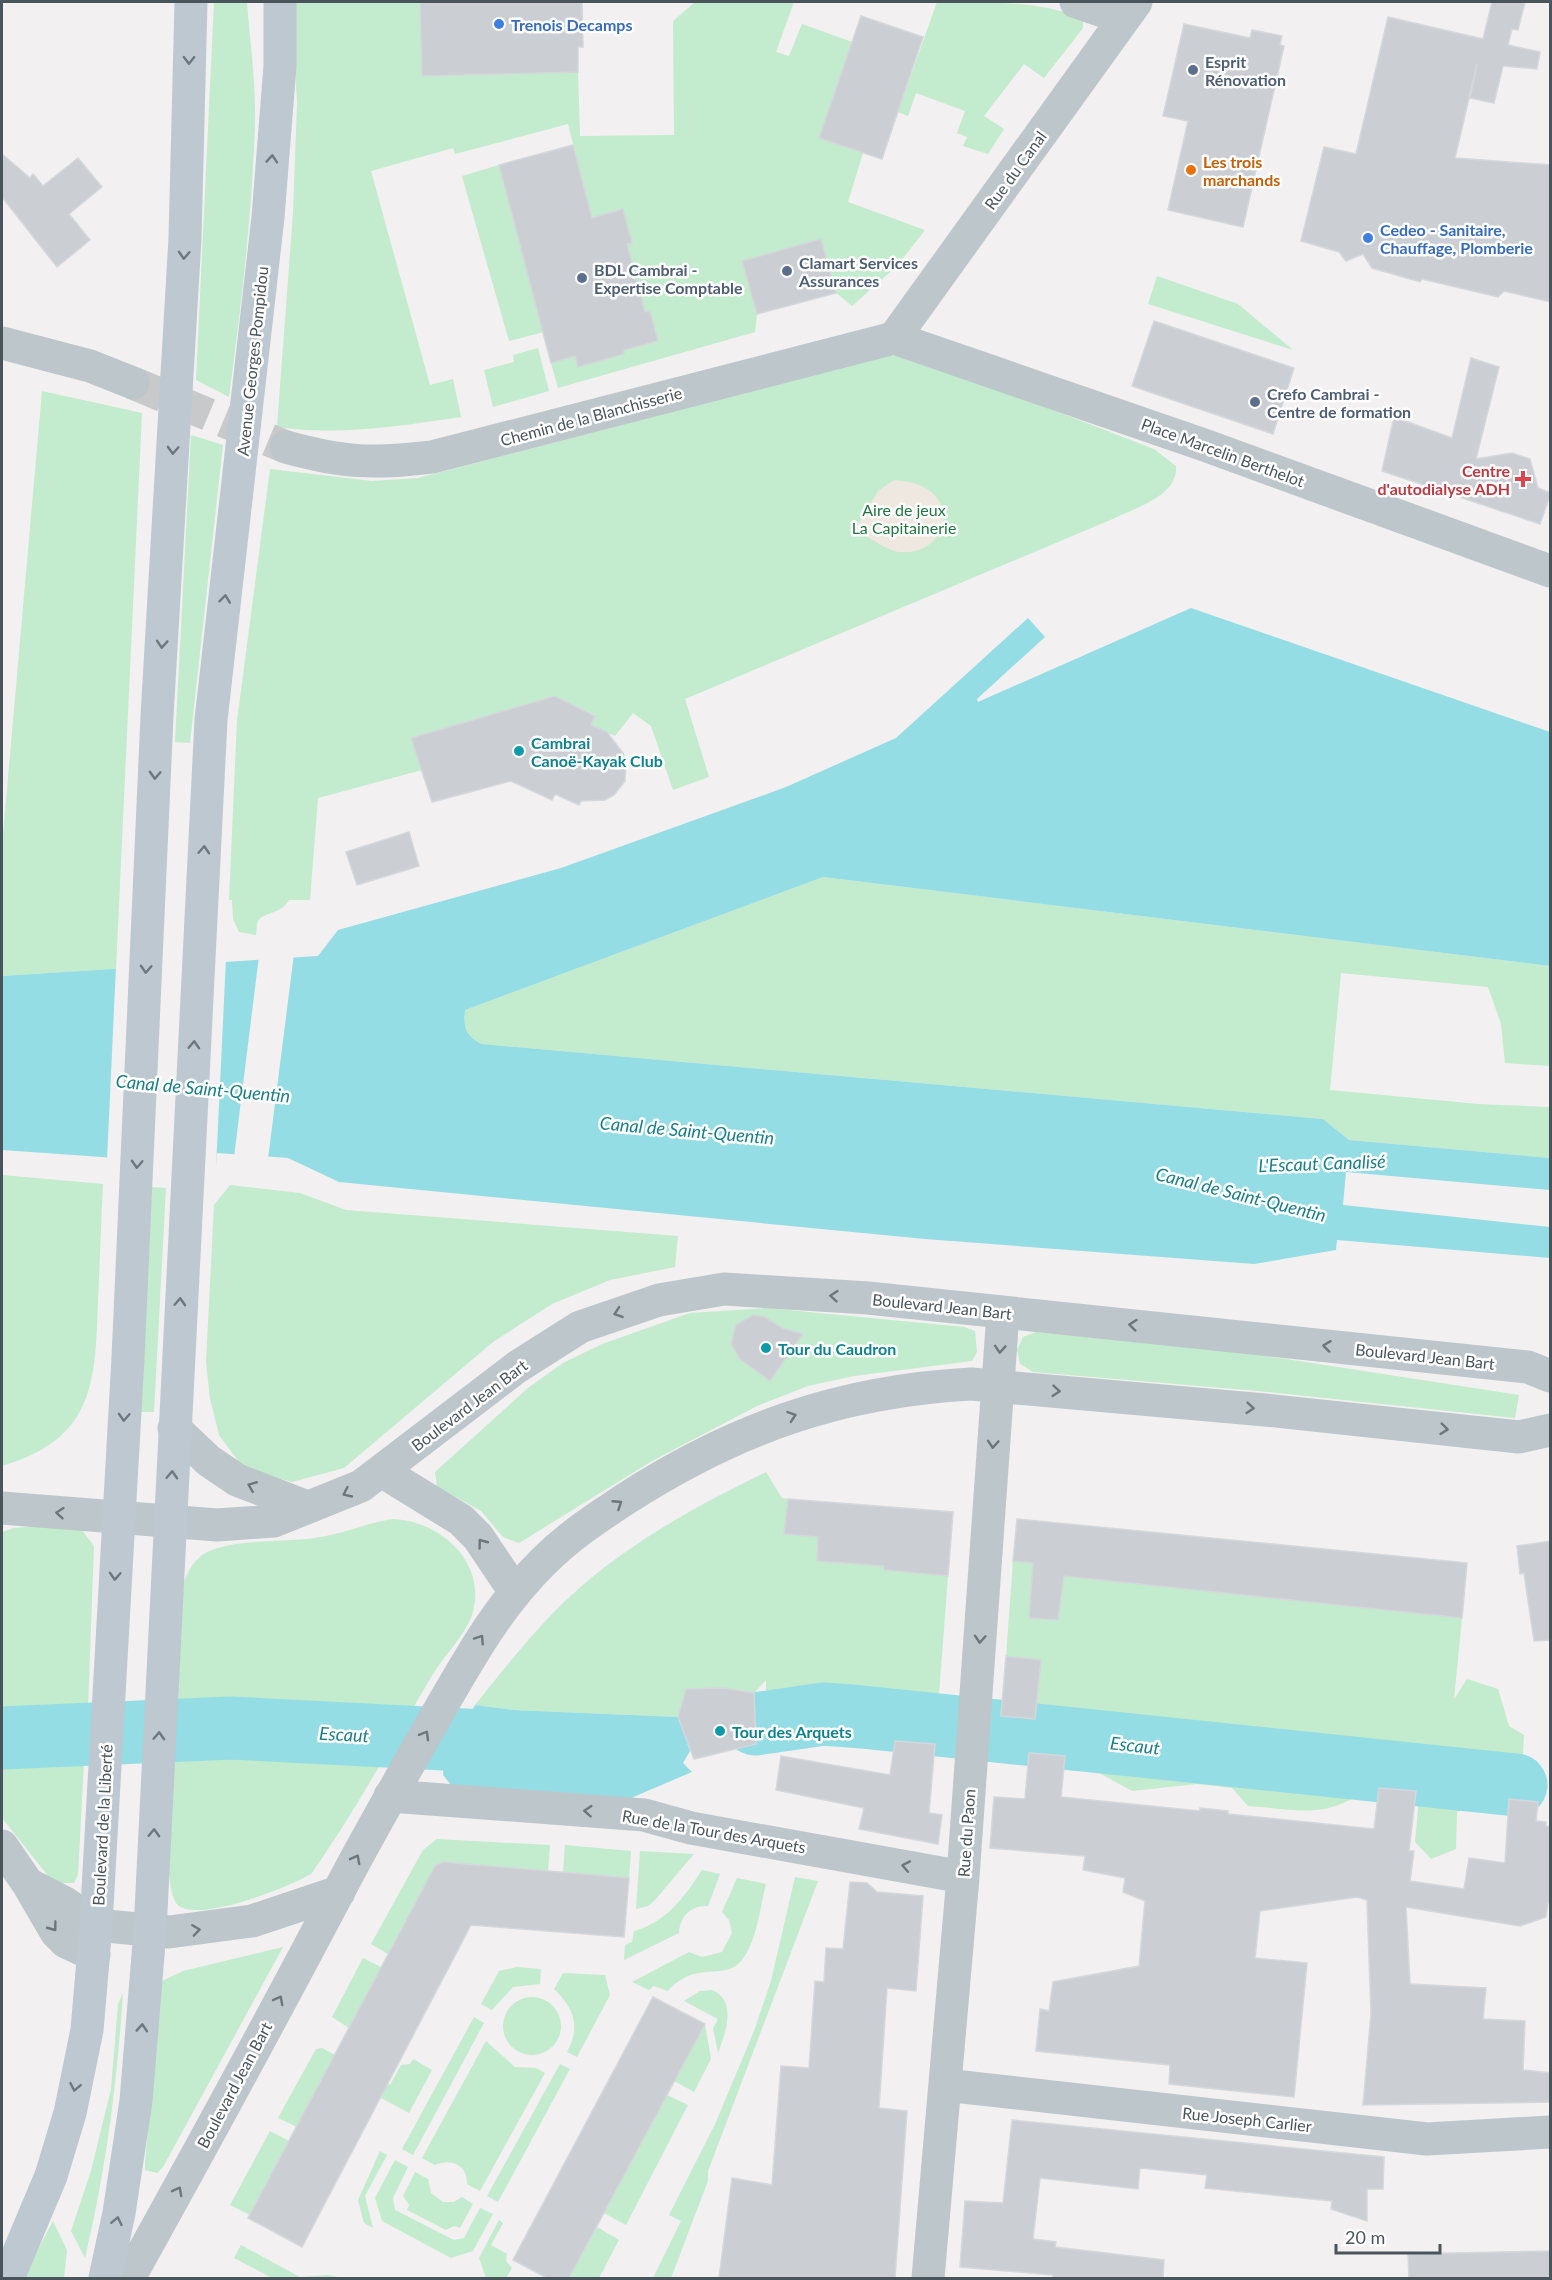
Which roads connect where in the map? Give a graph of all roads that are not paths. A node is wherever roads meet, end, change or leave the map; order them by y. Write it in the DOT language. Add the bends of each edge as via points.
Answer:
graph roads {
  1 [pos="191,2"];
  2 [pos="280,2"];
  3 [pos="1076,2"];
  4 [pos="1129,10"];
  5 [pos="894,338"];
  6 [pos="2,343"];
  7 [pos="133,383"];
  8 [pos="286,447"];
  9 [pos="1551,571"];
  10 [pos="1003,1313"];
  11 [pos="1551,1376"];
  12 [pos="997,1386"];
  13 [pos="174,1428"];
  14 [pos="1551,1430"];
  15 [pos="382,1472"];
  16 [pos="307,1507"];
  17 [pos="2,1508"];
  18 [pos="118,1517"];
  19 [pos="169,1522"];
  20 [pos="515,1592"];
  21 [pos="395,1788"];
  22 [pos="2,1846"];
  23 [pos="963,1877"];
  24 [pos="339,1892"];
  25 [pos="150,1931"];
  26 [pos="95,1940"];
  27 [pos="945,2085"];
  28 [pos="1551,2132"];
  29 [pos="8,2278"];
  30 [pos="105,2278"];
  31 [pos="129,2278"];
  32 [pos="928,2278"];
  1 -- 18 [label="main road, Boulevard de la Liberté, one-way" via="185,238"];
  13 -- 2 [label="main road, Avenue Georges Pompidou, one-way" via="211,720 268,217 280,66"];
  3 -- 4 [label="street"];
  4 -- 5 [label="street, Rue du Canal"];
  5 -- 8 [label="street, Chemin de la Blanchisserie" via="432,457 348,461"];
  5 -- 9 [label="street, Place Marcelin Berthelot"];
  6 -- 7 [label="street" via="90,366"];
  11 -- 10 [label="street, Boulevard Jean Bart, one-way" via="1528,1367"];
  10 -- 12 [label="street, Rue du Paon, one-way"];
  10 -- 15 [label="street, Boulevard Jean Bart, one-way" via="745,1288 659,1300 560,1338 490,1386"];
  12 -- 14 [label="street, Boulevard Jean Bart, one-way" via="1519,1437"];
  20 -- 12 [label="street, Boulevard Jean Bart, one-way" via="560,1545 597,1517 671,1472 760,1428 867,1395 946,1385"];
  12 -- 23 [label="street, Rue du Paon, one-way"];
  16 -- 13 [label="street, one-way" via="237,1480 209,1461"];
  19 -- 13 [label="main road, one-way"];
  15 -- 16 [label="street, Boulevard Jean Bart, one-way" via="341,1496"];
  20 -- 15 [label="street, one-way" via="478,1537 461,1520"];
  16 -- 19 [label="street, Boulevard Jean Bart" via="274,1521 225,1525"];
  18 -- 17 [label="street, Boulevard Jean Bart, one-way"];
  18 -- 19 [label="street, Boulevard Jean Bart"];
  18 -- 26 [label="main road, Boulevard de la Liberté, one-way"];
  25 -- 19 [label="main road, one-way"];
  21 -- 20 [label="street, Boulevard Jean Bart, one-way" via="478,1640"];
  23 -- 21 [label="street, Rue de la Tour des Arquets, one-way" via="691,1828 644,1815"];
  24 -- 21 [label="street, Boulevard Jean Bart, one-way"];
  22 -- 26 [label="street, one-way" via="28,1884 65,1903"];
  23 -- 27 [label="street, Rue du Paon"];
  25 -- 24 [label="street, one-way" via="188,1931 252,1921"];
  31 -- 24 [label="street, Boulevard Jean Bart, one-way"];
  25 -- 26 [label="street"];
  30 -- 25 [label="main road, one-way" via="136,2101"];
  26 -- 29 [label="main road, Boulevard de la Liberté, one-way" via="87,2030 70,2112 51,2176"];
  27 -- 28 [label="street, Rue Joseph Carlier" via="1427,2139"];
  27 -- 32 [label="street, Rue du Paon"];
}
